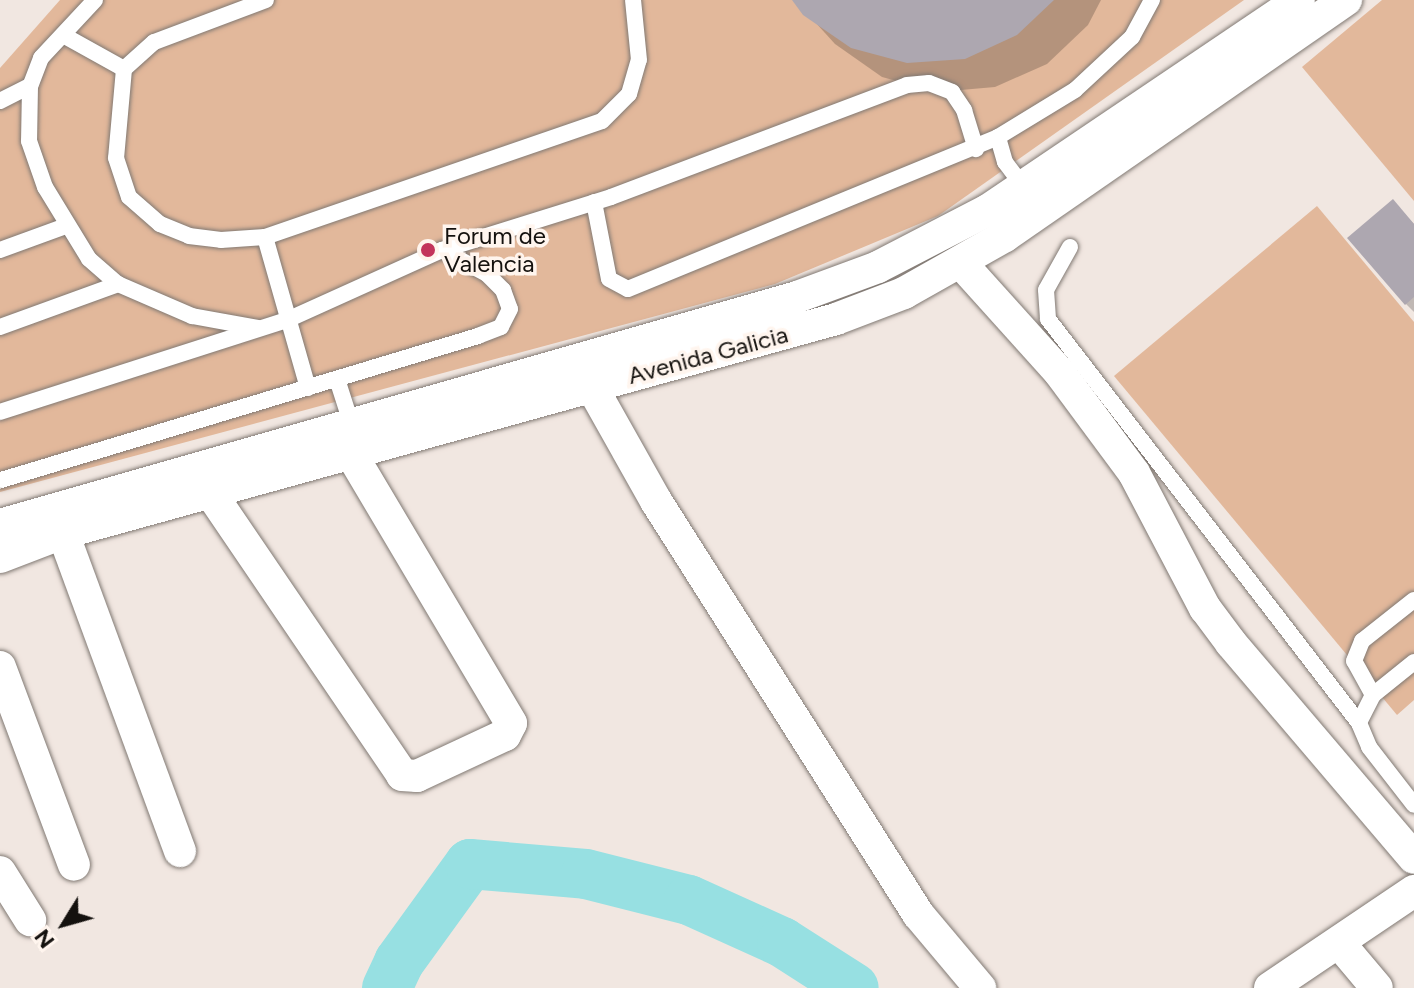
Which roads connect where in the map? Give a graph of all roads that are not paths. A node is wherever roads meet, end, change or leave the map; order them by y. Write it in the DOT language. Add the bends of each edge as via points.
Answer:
graph roads {
  1 [pos="95,0"];
  2 [pos="266,0"];
  3 [pos="633,0"];
  4 [pos="1152,0"];
  5 [pos="1299,0"];
  6 [pos="1346,0"];
  7 [pos="63,35"];
  8 [pos="1241,57"];
  9 [pos="124,69"];
  10 [pos="30,86"];
  11 [pos="0,101"];
  12 [pos="998,137"];
  13 [pos="976,149"];
  14 [pos="1023,186"];
  15 [pos="594,202"];
  16 [pos="66,226"];
  17 [pos="265,237"];
  18 [pos="1070,247"];
  19 [pos="0,250"];
  20 [pos="442,250"];
  21 [pos="961,263"];
  22 [pos="118,284"];
  23 [pos="287,320"];
  24 [pos="0,327"];
  25 [pos="260,328"];
  26 [pos="337,379"];
  27 [pos="592,387"];
  28 [pos="308,388"];
  29 [pos="0,412"];
  30 [pos="351,440"];
  31 [pos="0,480"];
  32 [pos="210,492"];
  33 [pos="0,525"];
  34 [pos="63,533"];
  35 [pos="0,557"];
  36 [pos="1414,600"];
  37 [pos="1414,662"];
  38 [pos="0,667"];
  39 [pos="1373,695"];
  40 [pos="1359,723"];
  41 [pos="1414,805"];
  42 [pos="180,851"];
  43 [pos="1414,858"];
  44 [pos="74,865"];
  45 [pos="0,872"];
  46 [pos="1414,891"];
  47 [pos="30,920"];
  48 [pos="1340,944"];
  49 [pos="980,988"];
  50 [pos="1270,988"];
  51 [pos="1377,988"];
  1 -- 7 [label="lane"];
  2 -- 9 [label="lane" via="154,42"];
  3 -- 17 [label="lane" via="639,60 629,94 602,121"];
  4 -- 12 [label="lane" via="1132,37 1075,90"];
  5 -- 8 [label="street, Avenida Galicia"];
  6 -- 8 [label="street, Avenida Galicia"];
  7 -- 9 [label="lane"];
  7 -- 10 [label="lane" via="41,58"];
  8 -- 14 [label="street, Avenida Galicia"];
  8 -- 21 [label="street, Avenida Galicia"];
  9 -- 17 [label="lane" via="116,158 129,197 160,224 189,236"];
  10 -- 11 [label="lane"];
  10 -- 16 [label="lane" via="29,141"];
  12 -- 13 [label="lane"];
  12 -- 14 [label="lane" via="1005,162"];
  13 -- 15 [label="lane" via="964,110 952,92 929,83 907,85"];
  13 -- 15 [label="lane" via="628,289 609,279"];
  14 -- 30 [label="street, Avenida Galicia" via="939,239 797,297"];
  15 -- 20 [label="lane"];
  16 -- 19 [label="lane"];
  16 -- 22 [label="lane" via="89,259"];
  17 -- 23 [label="lane"];
  18 -- 40 [label="lane" via="1046,290 1048,319"];
  20 -- 23 [label="lane"];
  20 -- 26 [label="lane" via="467,259 503,290 510,309 501,327"];
  21 -- 27 [label="street, Avenida Galicia" via="904,293 836,319"];
  21 -- 43 [label="street" via="1060,373 1134,473 1205,608 1231,643"];
  22 -- 24 [label="lane"];
  22 -- 25 [label="lane" via="192,316"];
  23 -- 25 [label="lane"];
  23 -- 28 [label="lane"];
  25 -- 29 [label="lane"];
  26 -- 28 [label="lane"];
  26 -- 30 [label="lane"];
  27 -- 30 [label="street, Avenida Galicia"];
  27 -- 49 [label="street" via="656,501 918,914"];
  28 -- 31 [label="lane"];
  30 -- 32 [label="street, Avenida Galicia"];
  30 -- 32 [label="street" via="511,723 505,735 417,776 402,775"];
  30 -- 33 [label="street, Avenida Galicia"];
  32 -- 34 [label="street, Avenida Galicia"];
  34 -- 35 [label="street, Avenida Galicia"];
  34 -- 42 [label="street"];
  36 -- 39 [label="lane" via="1362,641 1354,661"];
  37 -- 39 [label="lane"];
  38 -- 44 [label="street"];
  39 -- 40 [label="lane"];
  40 -- 41 [label="lane" via="1369,747"];
  45 -- 47 [label="street"];
  46 -- 48 [label="street"];
  48 -- 50 [label="street"];
  48 -- 51 [label="street"];
}
